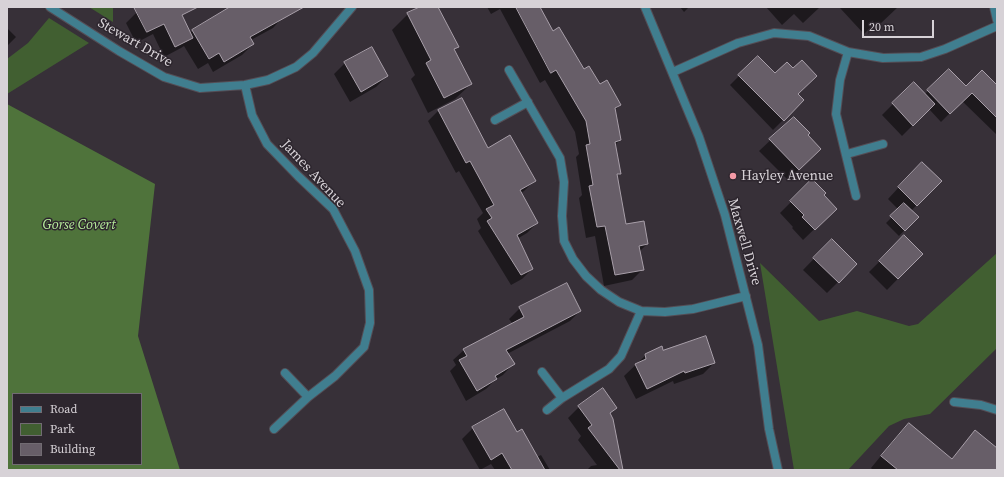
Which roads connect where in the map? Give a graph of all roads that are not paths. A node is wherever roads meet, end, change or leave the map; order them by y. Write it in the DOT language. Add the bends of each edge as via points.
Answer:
graph roads {
  1 [pos="50,7"];
  2 [pos="352,7"];
  3 [pos="645,7"];
  4 [pos="994,7"];
  5 [pos="997,20"];
  6 [pos="997,26"];
  7 [pos="848,52"];
  8 [pos="509,70"];
  9 [pos="673,72"];
  10 [pos="245,85"];
  11 [pos="528,102"];
  12 [pos="494,120"];
  13 [pos="883,144"];
  14 [pos="847,154"];
  15 [pos="856,196"];
  16 [pos="746,296"];
  17 [pos="641,311"];
  18 [pos="542,372"];
  19 [pos="285,373"];
  20 [pos="308,397"];
  21 [pos="562,398"];
  22 [pos="954,402"];
  23 [pos="547,410"];
  24 [pos="997,410"];
  25 [pos="274,429"];
  26 [pos="778,470"];
  1 -- 10 [label="street, Stewart Drive" via="164,77 200,88"];
  2 -- 10 [label="street, Stewart Drive" via="313,53 296,67 268,80"];
  3 -- 9 [label="street, Maxwell Drive"];
  4 -- 5 [label="street"];
  6 -- 7 [label="street" via="921,57 883,58"];
  7 -- 9 [label="street" via="809,36 774,33 738,43"];
  7 -- 14 [label="street" via="840,80 836,114"];
  8 -- 11 [label="street"];
  9 -- 16 [label="street, Maxwell Drive" via="699,137 720,201"];
  10 -- 20 [label="street, James Avenue" via="252,115 267,144 333,209 355,251 369,290 370,323 364,347 335,376"];
  11 -- 12 [label="street"];
  11 -- 17 [label="street" via="560,158 564,182 564,241 573,259 601,290 619,302"];
  13 -- 14 [label="street"];
  14 -- 15 [label="street"];
  16 -- 17 [label="street" via="686,310"];
  16 -- 26 [label="street, Maxwell Drive" via="758,345"];
  17 -- 21 [label="street" via="621,356 609,369"];
  18 -- 21 [label="street"];
  19 -- 20 [label="street"];
  20 -- 25 [label="street, James Avenue"];
  21 -- 23 [label="street"];
  22 -- 24 [label="street"];
}
